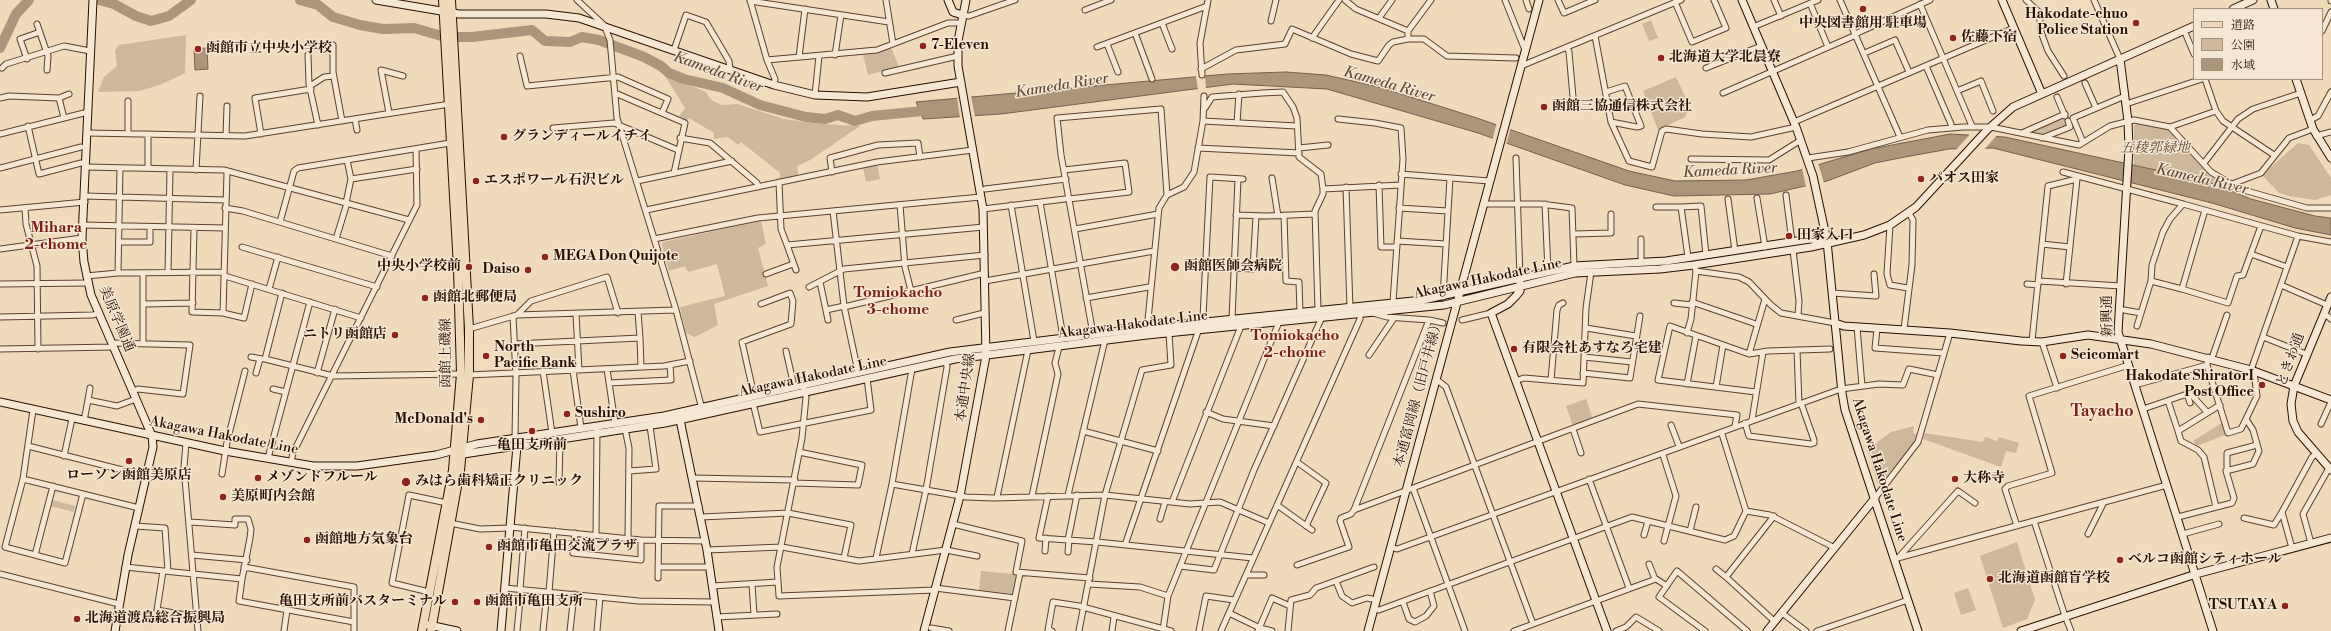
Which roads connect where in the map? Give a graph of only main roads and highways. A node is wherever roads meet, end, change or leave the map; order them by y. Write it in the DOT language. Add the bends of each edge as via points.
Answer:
graph roads {
  1 [pos="443,0"];
  2 [pos="452,0"];
  3 [pos="452,104"];
  4 [pos="465,375"];
  5 [pos="459,451"];
  6 [pos="423,627"];
  7 [pos="432,628"];
  1 -- 3 [label="main road, 函館上磯線" via="444,46"];
  2 -- 3 [label="main road, 函館上磯線"];
  3 -- 4 [label="main road, 函館上磯線" via="450,143"];
  3 -- 4 [label="main road, 函館上磯線" via="469,329"];
  4 -- 5 [label="main road, 函館上磯線"];
  5 -- 6 [label="main road, 函館上磯線"];
  5 -- 7 [label="main road, 函館上磯線"];
}
